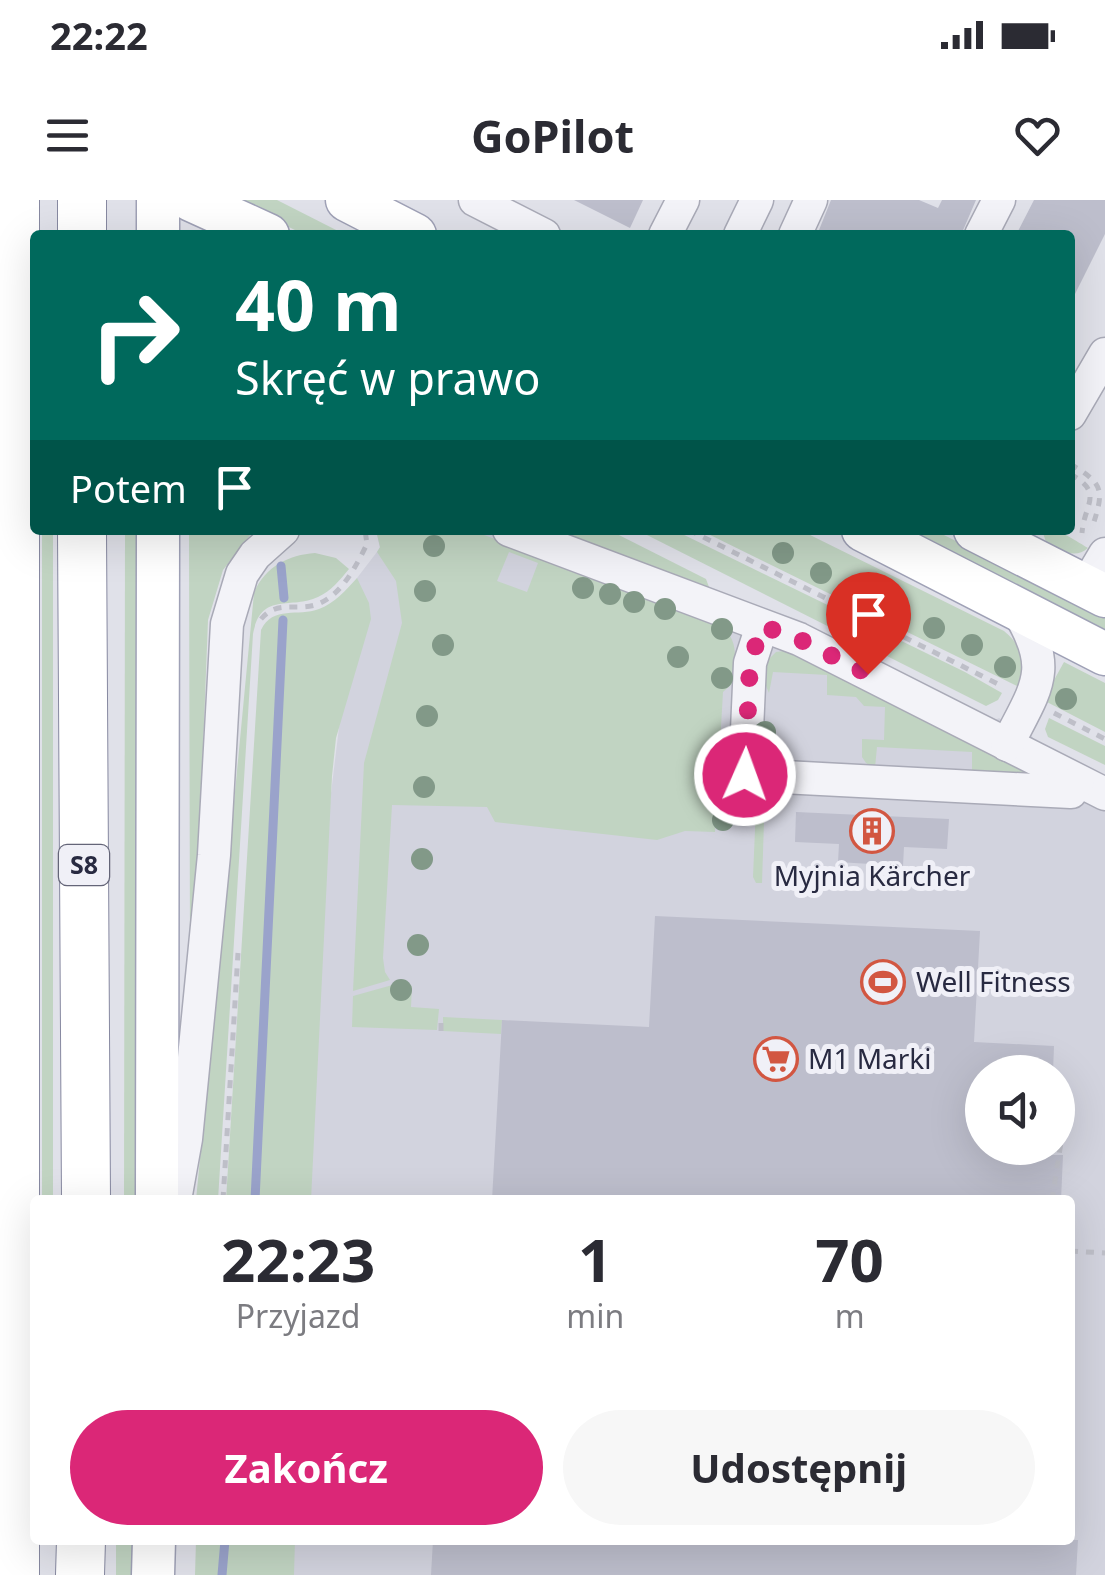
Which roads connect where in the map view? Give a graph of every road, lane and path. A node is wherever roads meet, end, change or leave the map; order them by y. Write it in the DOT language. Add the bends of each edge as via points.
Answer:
graph roads {
  1 [pos="15,200"];
  2 [pos="82,200"];
  3 [pos="158,200"];
  4 [pos="191,200"];
  5 [pos="347,200"];
  6 [pos="475,200"];
  7 [pos="683,200"];
  8 [pos="757,200"];
  9 [pos="811,200"];
  10 [pos="999,200"];
  11 [pos="82,230"];
  12 [pos="158,230"];
  13 [pos="257,230"];
  14 [pos="405,230"];
  15 [pos="534,230"];
  16 [pos="668,230"];
  17 [pos="742,230"];
  18 [pos="796,230"];
  19 [pos="984,230"];
  20 [pos="1105,354"];
  21 [pos="1075,405"];
  22 [pos="1075,467"];
  23 [pos="1075,477"];
  24 [pos="82,535"];
  25 [pos="158,535"];
  26 [pos="278,535"];
  27 [pos="366,535"];
  28 [pos="522,535"];
  29 [pos="699,535"];
  30 [pos="873,535"];
  31 [pos="995,535"];
  32 [pos="1095,562"];
  33 [pos="1016,608"];
  34 [pos="762,626"];
  35 [pos="257,630"];
  36 [pos="1105,654"];
  37 [pos="1010,690"];
  38 [pos="1046,709"];
  39 [pos="1105,739"];
  40 [pos="1007,745"];
  41 [pos="1092,788"];
  42 [pos="238,944"];
  43 [pos="441,1017"];
  44 [pos="440,1031"];
  45 [pos="15,1104"];
  46 [pos="1057,1165"];
  47 [pos="86,1195"];
  48 [pos="157,1195"];
  49 [pos="175,1195"];
  50 [pos="223,1195"];
  51 [pos="1053,1195"];
  52 [pos="1075,1251"];
  53 [pos="1105,1253"];
  54 [pos="0,1259"];
  55 [pos="81,1545"];
  56 [pos="154,1545"];
  57 [pos="15,1574"];
  58 [pos="80,1575"];
  59 [pos="154,1575"];
  1 -- 45 [label="highway"];
  2 -- 11 [label="highway"];
  3 -- 12 [label="main road"];
  4 -- 13 [label="main road"];
  5 -- 14 [label="main road"];
  6 -- 15 [label="street"];
  7 -- 16 [label="street"];
  8 -- 17 [label="street"];
  9 -- 18 [label="street"];
  10 -- 19 [label="street"];
  20 -- 21 [label="street"];
  22 -- 32 [label="path" via="1100,487"];
  23 -- 32 [label="path" via="1091,493 1082,525"];
  24 -- 47 [label="highway, S8"];
  25 -- 48 [label="main road"];
  26 -- 49 [label="street" via="242,574 226,624 214,855"];
  27 -- 35 [label="path" via="368,544 338,590 318,604 272,608"];
  28 -- 34 [label="street"];
  29 -- 37 [label="path"];
  30 -- 33 [label="main road"];
  31 -- 32 [label="main road"];
  33 -- 36 [label="main road"];
  33 -- 40 [label="street" via="1038,647 1039,675"];
  34 -- 40 [label="street"];
  34 -- 41 [label="street" via="750,663 745,775"];
  38 -- 39 [label="path"];
  40 -- 41 [label="street"];
  42 -- 50 [label="path"];
  43 -- 44 [label="path"];
  45 -- 54 [label="highway"];
  45 -- 57 [label="highway"];
  46 -- 51 [label="path"];
  52 -- 53 [label="path"];
  55 -- 58 [label="highway"];
  56 -- 59 [label="main road"];
}
